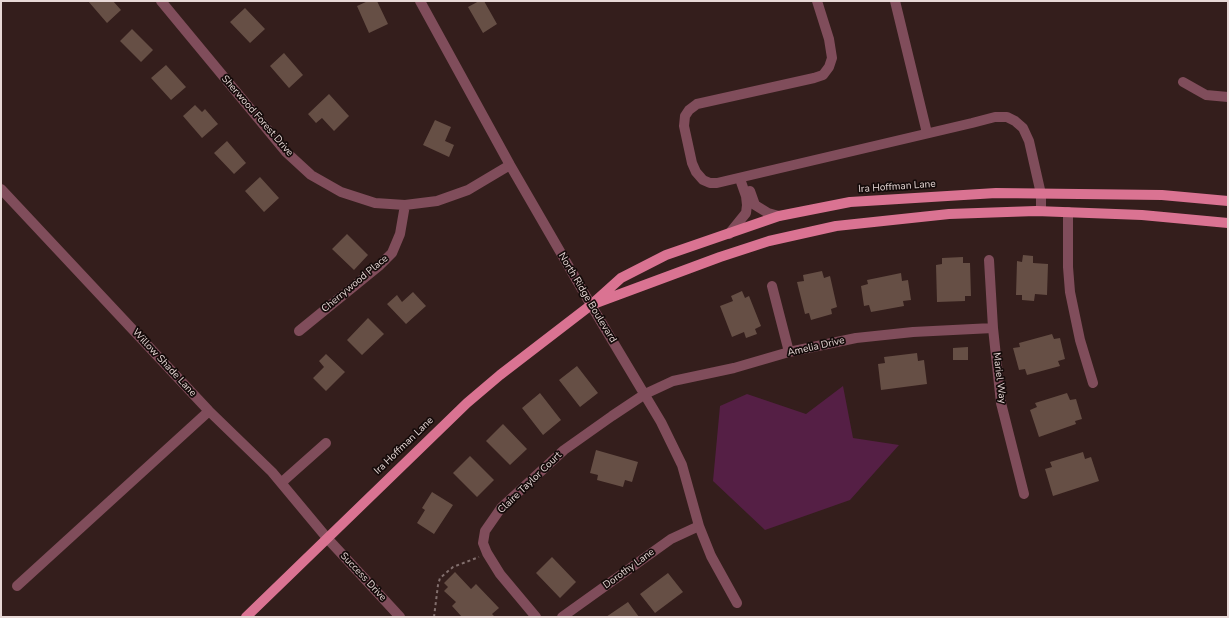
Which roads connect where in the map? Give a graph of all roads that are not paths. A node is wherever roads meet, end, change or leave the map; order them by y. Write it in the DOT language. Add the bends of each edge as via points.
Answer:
graph roads {
  1 [pos="161,1"];
  2 [pos="420,1"];
  3 [pos="817,1"];
  4 [pos="895,1"];
  5 [pos="1183,82"];
  6 [pos="1228,97"];
  7 [pos="928,133"];
  8 [pos="510,165"];
  9 [pos="744,178"];
  10 [pos="1,189"];
  11 [pos="1041,194"];
  12 [pos="1228,201"];
  13 [pos="405,205"];
  14 [pos="1041,211"];
  15 [pos="1068,212"];
  16 [pos="779,216"];
  17 [pos="1228,223"];
  18 [pos="729,234"];
  19 [pos="989,260"];
  20 [pos="772,286"];
  21 [pos="591,305"];
  22 [pos="993,328"];
  23 [pos="299,332"];
  24 [pos="789,352"];
  25 [pos="1093,383"];
  26 [pos="645,394"];
  27 [pos="210,411"];
  28 [pos="326,443"];
  29 [pos="281,484"];
  30 [pos="1024,494"];
  31 [pos="699,526"];
  32 [pos="327,538"];
  33 [pos="17,586"];
  34 [pos="736,603"];
  35 [pos="246,617"];
  36 [pos="400,617"];
  37 [pos="536,617"];
  38 [pos="562,617"];
  1 -- 13 [label="street, Sherwood Forest Drive" via="286,152 311,175 340,192 375,203"];
  2 -- 8 [label="street, North Ridge Boulevard"];
  3 -- 9 [label="street" via="832,58 823,75 697,104 685,116 684,126 692,163 703,180 717,183"];
  4 -- 7 [label="street"];
  5 -- 6 [label="street" via="1206,95"];
  7 -- 9 [label="street"];
  7 -- 11 [label="street" via="995,117 1015,120 1030,141"];
  8 -- 13 [label="street, Sherwood Forest Drive" via="468,190 437,201"];
  8 -- 21 [label="street, North Ridge Boulevard"];
  9 -- 16 [label="street" via="755,205 760,210"];
  9 -- 18 [label="street" via="746,213"];
  10 -- 27 [label="street, Willow Shade Lane"];
  11 -- 12 [label="main road, Ira Hoffman Lane" via="1162,195"];
  11 -- 14 [label="street"];
  11 -- 16 [label="main road, Ira Hoffman Lane" via="996,192 850,202"];
  13 -- 23 [label="street, Cherrywood Place" via="400,234 392,253"];
  14 -- 15 [label="main road, Ira Hoffman Lane"];
  14 -- 21 [label="main road, Ira Hoffman Lane" via="949,214 836,226 769,241"];
  15 -- 17 [label="main road, Ira Hoffman Lane" via="1142,215"];
  15 -- 25 [label="street" via="1070,292 1080,340"];
  16 -- 18 [label="main road, Ira Hoffman Lane"];
  18 -- 21 [label="main road, Ira Hoffman Lane" via="666,256 621,278"];
  19 -- 22 [label="street, Mariel Way"];
  20 -- 24 [label="street"];
  21 -- 26 [label="street, North Ridge Boulevard"];
  21 -- 32 [label="main road, Ira Hoffman Lane" via="467,403"];
  22 -- 24 [label="street, Amelia Drive" via="856,338"];
  22 -- 30 [label="street, Mariel Way" via="1001,403"];
  24 -- 26 [label="street, Amelia Drive" via="734,368 673,380"];
  26 -- 31 [label="street, North Ridge Boulevard" via="682,465"];
  26 -- 37 [label="street, Claire Taylor Court" via="564,450 501,508 485,531 483,543 486,554"];
  27 -- 29 [label="street, Willow Shade Lane"];
  27 -- 33 [label="street"];
  28 -- 29 [label="street"];
  29 -- 32 [label="street, Willow Shade Lane"];
  31 -- 34 [label="street, North Ridge Boulevard" via="711,556"];
  31 -- 38 [label="street, Dorothy Lane" via="671,539"];
  32 -- 35 [label="main road, Ira Hoffman Lane"];
  32 -- 36 [label="street, Success Drive"];
}
